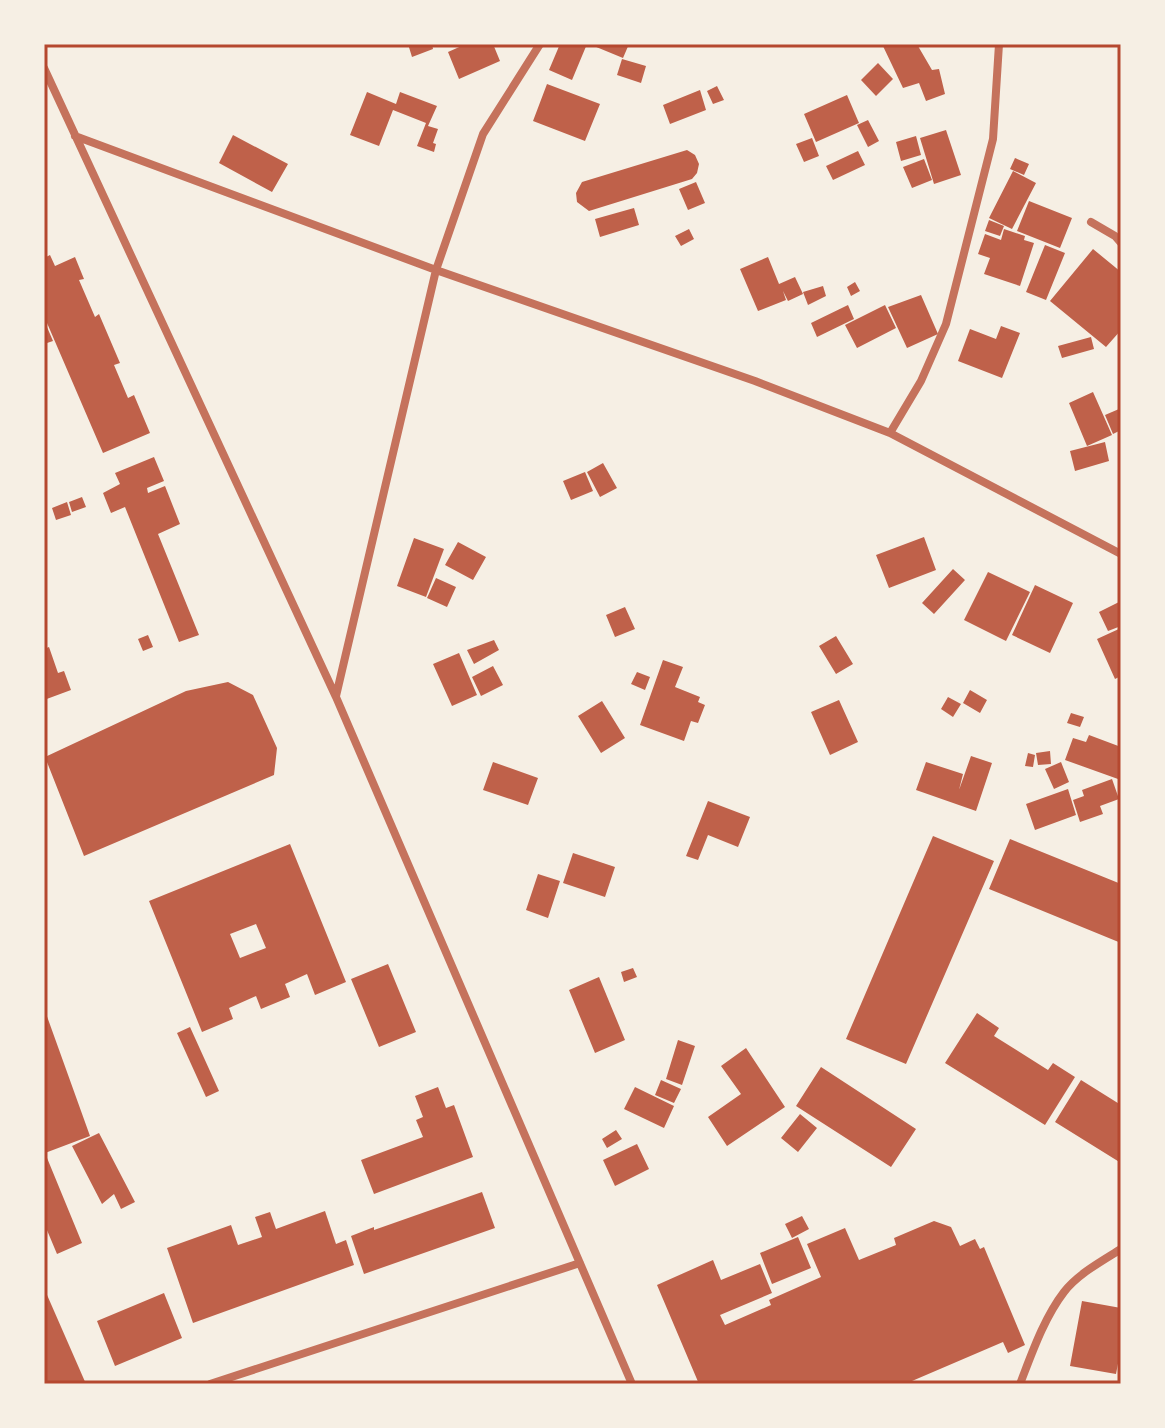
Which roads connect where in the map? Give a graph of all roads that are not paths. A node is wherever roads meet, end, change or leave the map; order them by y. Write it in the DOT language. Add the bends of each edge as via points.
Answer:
graph roads {
  1 [pos="540,44"];
  2 [pos="999,44"];
  3 [pos="44,68"];
  4 [pos="75,136"];
  5 [pos="1091,222"];
  6 [pos="1121,243"];
  7 [pos="436,270"];
  8 [pos="890,433"];
  9 [pos="1121,554"];
  10 [pos="336,697"];
  11 [pos="1121,1249"];
  12 [pos="580,1263"];
  13 [pos="211,1384"];
  14 [pos="632,1384"];
  15 [pos="1020,1384"];
  1 -- 7 [label="street" via="483,134"];
  2 -- 8 [label="street" via="993,139 946,324"];
  3 -- 4 [label="street"];
  4 -- 7 [label="street"];
  4 -- 10 [label="street"];
  5 -- 6 [label="street"];
  7 -- 8 [label="street"];
  7 -- 10 [label="street"];
  8 -- 9 [label="street"];
  10 -- 12 [label="street"];
  11 -- 15 [label="street" via="1065,1291"];
  12 -- 13 [label="street"];
  12 -- 14 [label="street"];
}
